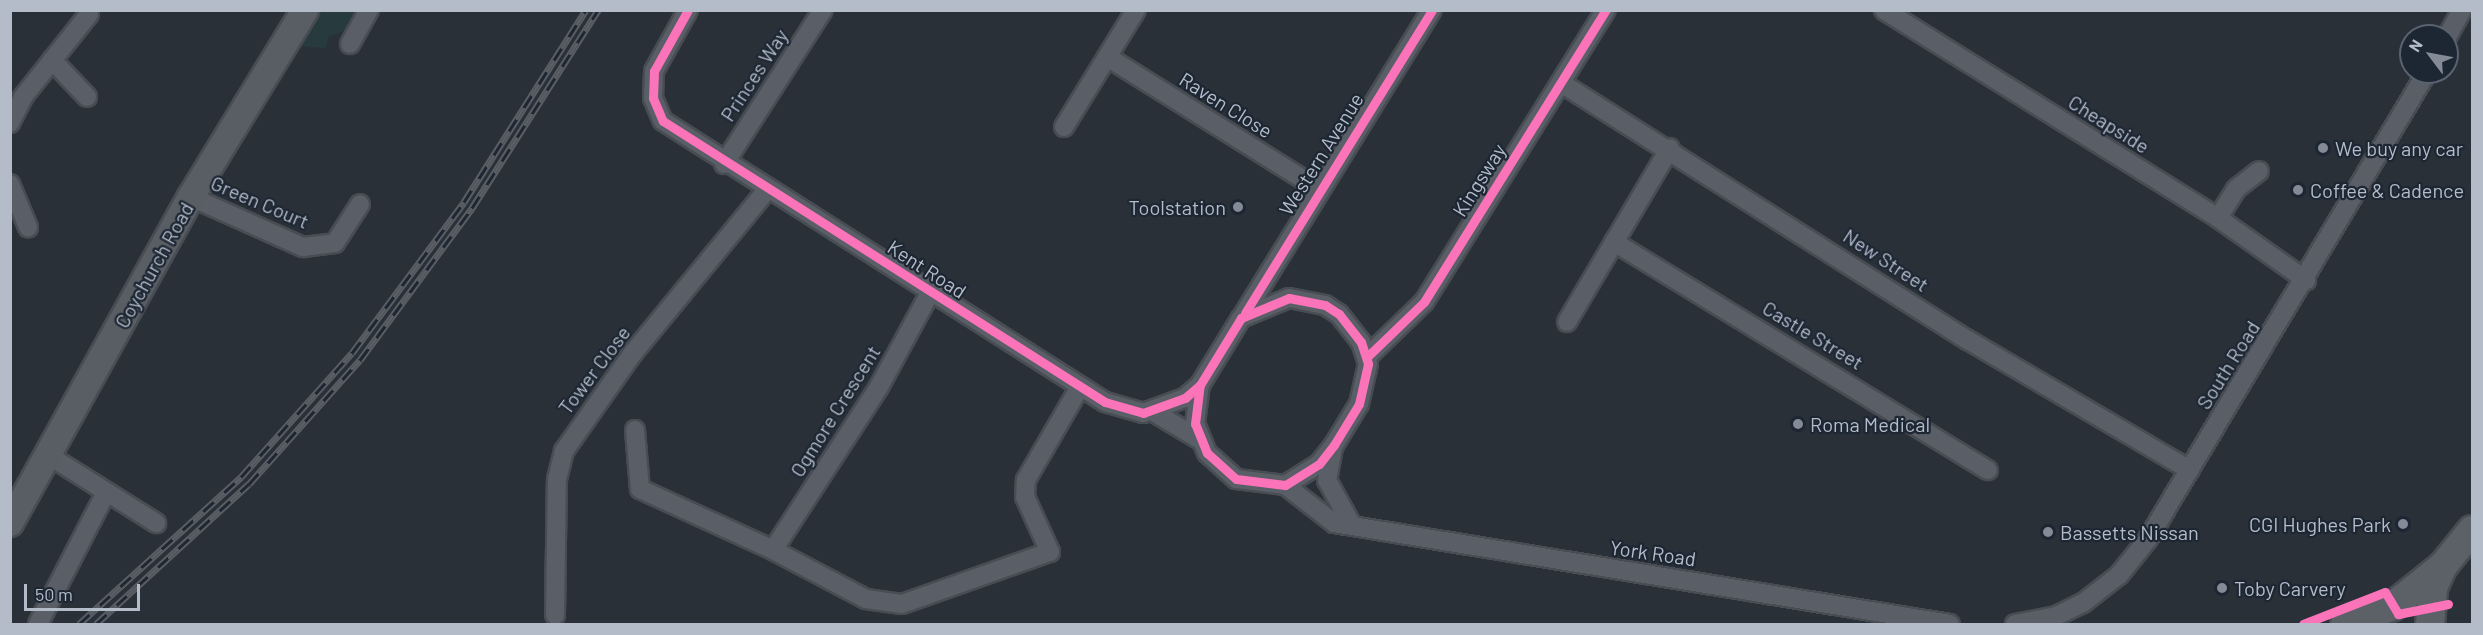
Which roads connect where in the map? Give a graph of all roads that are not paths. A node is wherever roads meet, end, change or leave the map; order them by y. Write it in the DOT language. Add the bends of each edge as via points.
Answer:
graph roads {
  1 [pos="305,10"];
  2 [pos="369,10"];
  3 [pos="688,10"];
  4 [pos="823,10"];
  5 [pos="1136,10"];
  6 [pos="1432,10"];
  7 [pos="1606,10"];
  8 [pos="1884,10"];
  9 [pos="2462,10"];
  10 [pos="89,12"];
  11 [pos="2454,24"];
  12 [pos="350,44"];
  13 [pos="1109,58"];
  14 [pos="52,60"];
  15 [pos="1561,83"];
  16 [pos="2420,84"];
  17 [pos="87,97"];
  18 [pos="10,123"];
  19 [pos="1064,127"];
  20 [pos="1670,148"];
  21 [pos="724,164"];
  22 [pos="2259,171"];
  23 [pos="10,184"];
  24 [pos="767,190"];
  25 [pos="1320,190"];
  26 [pos="191,197"];
  27 [pos="360,204"];
  28 [pos="2218,218"];
  29 [pos="28,227"];
  30 [pos="1614,242"];
  31 [pos="2306,280"];
  32 [pos="930,293"];
  33 [pos="1241,318"];
  34 [pos="1567,322"];
  35 [pos="1367,357"];
  36 [pos="1200,385"];
  37 [pos="1080,387"];
  38 [pos="1152,411"];
  39 [pos="634,430"];
  40 [pos="1199,439"];
  41 [pos="1334,445"];
  42 [pos="48,455"];
  43 [pos="1988,470"];
  44 [pos="2190,470"];
  45 [pos="1286,485"];
  46 [pos="105,494"];
  47 [pos="1350,522"];
  48 [pos="10,523"];
  49 [pos="156,523"];
  50 [pos="2472,530"];
  51 [pos="773,550"];
  52 [pos="2443,566"];
  53 [pos="555,615"];
  54 [pos="38,624"];
  55 [pos="1950,624"];
  56 [pos="2015,624"];
  57 [pos="2345,624"];
  58 [pos="2430,624"];
  1 -- 26 [label="main road, Coychurch Road"];
  2 -- 12 [label="street"];
  3 -- 21 [label="street, Kent Road" via="654,71 653,98 663,121"];
  4 -- 21 [label="street, Princes Way"];
  5 -- 13 [label="street"];
  6 -- 25 [label="street, Western Avenue"];
  7 -- 15 [label="street, Kingsway"];
  8 -- 28 [label="street, Cheapside"];
  9 -- 11 [label="street"];
  10 -- 14 [label="street"];
  13 -- 19 [label="street"];
  13 -- 25 [label="street, Raven Close"];
  14 -- 17 [label="street"];
  14 -- 18 [label="street" via="22,97"];
  15 -- 20 [label="street, New Street"];
  15 -- 35 [label="street, Kingsway" via="1424,302"];
  16 -- 31 [label="street, South Road"];
  20 -- 30 [label="street"];
  20 -- 44 [label="street, New Street" via="1968,340"];
  21 -- 24 [label="street, Kent Road"];
  22 -- 28 [label="street" via="2236,189"];
  23 -- 29 [label="street"];
  24 -- 32 [label="street, Kent Road"];
  24 -- 53 [label="street, Tower Close" via="626,362 564,451 556,513"];
  25 -- 33 [label="street, Western Avenue"];
  26 -- 27 [label="street, Green Court" via="303,247 335,243"];
  26 -- 42 [label="main road, Coychurch Road"];
  28 -- 31 [label="street, Cheapside"];
  30 -- 34 [label="street"];
  30 -- 43 [label="street, Castle Street"];
  31 -- 44 [label="street, South Road"];
  32 -- 37 [label="street, Kent Road"];
  32 -- 51 [label="street, Ogmore Crescent" via="879,387"];
  33 -- 35 [label="street" via="1289,298 1325,305 1350,325"];
  33 -- 36 [label="street"];
  35 -- 41 [label="street" via="1364,390"];
  36 -- 38 [label="street"];
  36 -- 40 [label="street" via="1195,409"];
  37 -- 38 [label="street, Kent Road" via="1126,411"];
  37 -- 51 [label="street" via="1026,480 1024,496 1050,552 902,604 866,599"];
  38 -- 40 [label="street, Kent Road"];
  39 -- 51 [label="street" via="640,489"];
  40 -- 45 [label="street" via="1236,479"];
  41 -- 45 [label="street" via="1319,464"];
  41 -- 47 [label="street" via="1327,480"];
  42 -- 46 [label="street"];
  42 -- 48 [label="main road, Coychurch Road"];
  44 -- 56 [label="street, South Road" via="2119,575 2056,616"];
  45 -- 47 [label="street, York Road" via="1334,524"];
  46 -- 49 [label="street"];
  46 -- 54 [label="street"];
  47 -- 55 [label="street, York Road" via="1470,550"];
  50 -- 52 [label="main road"];
  52 -- 57 [label="main road" via="2393,606"];
  52 -- 58 [label="main road" via="2433,588"];
}
